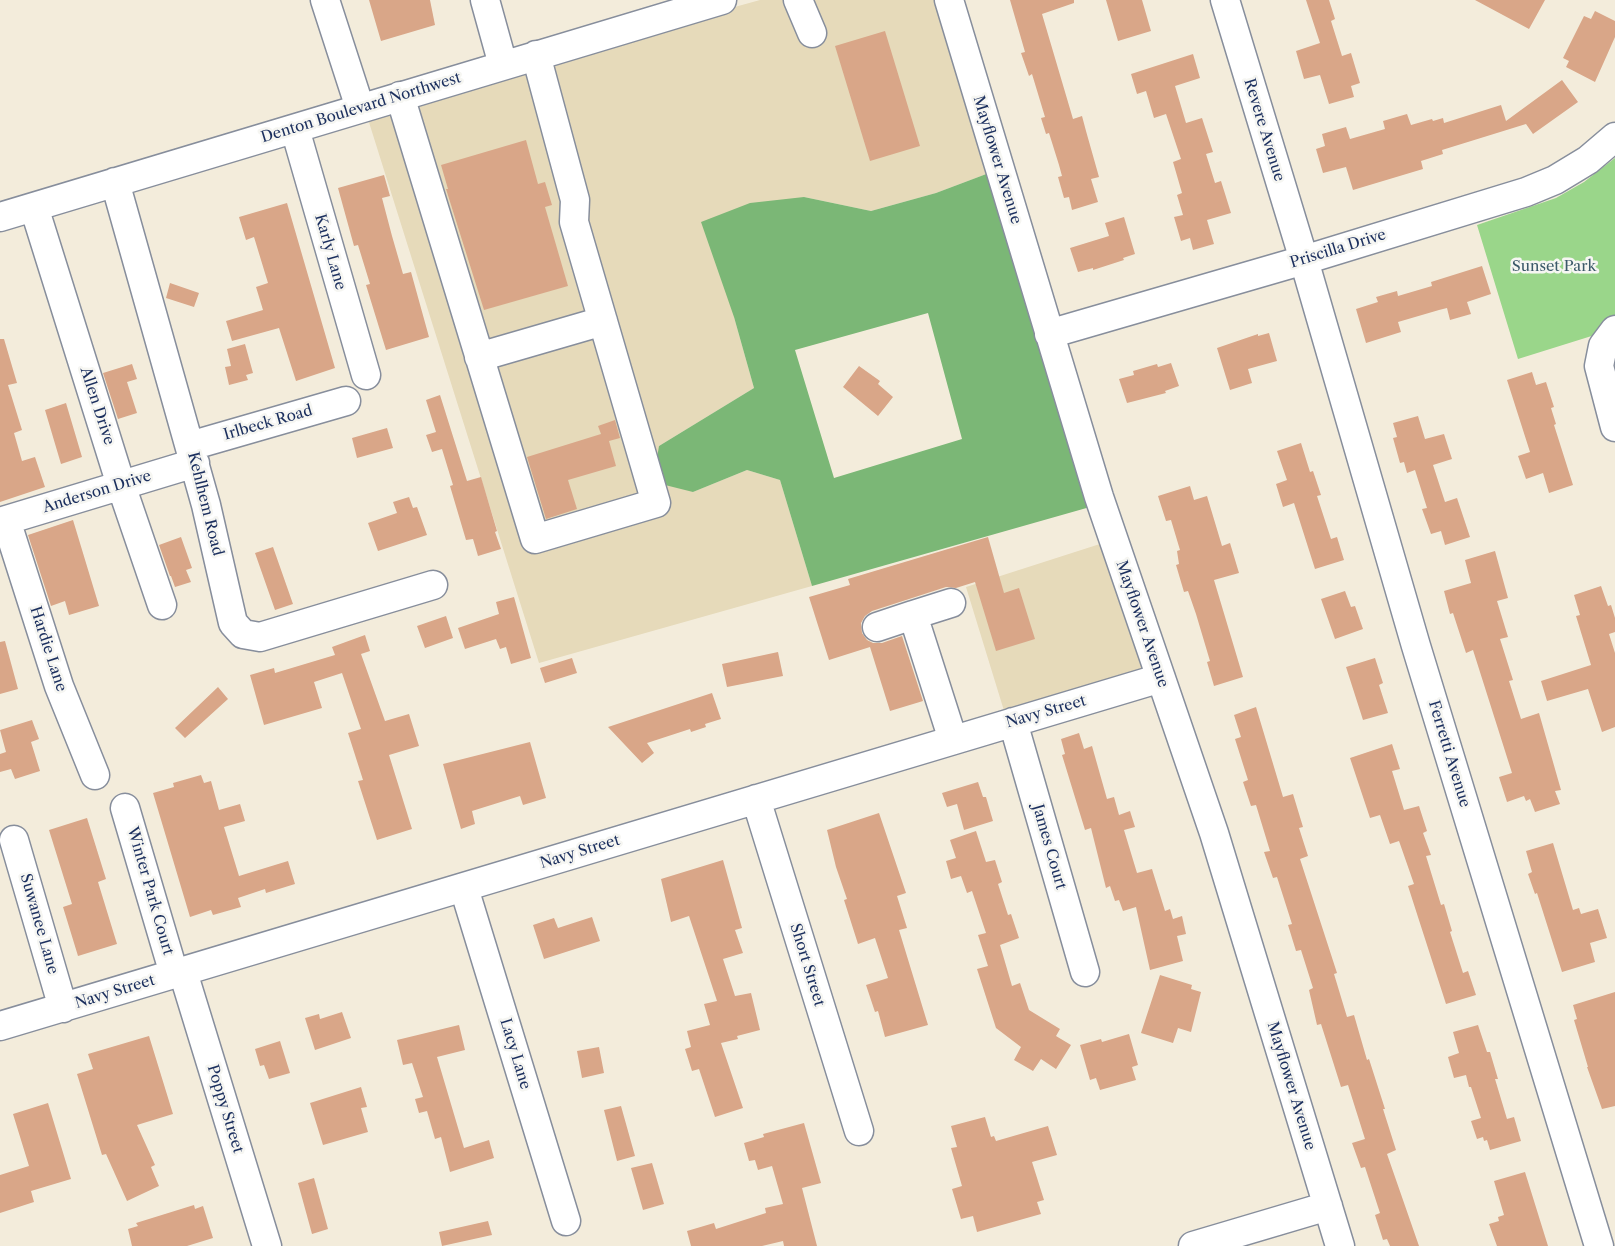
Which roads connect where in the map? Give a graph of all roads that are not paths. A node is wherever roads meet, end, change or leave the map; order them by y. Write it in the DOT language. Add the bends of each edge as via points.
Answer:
graph roads {
  1 [pos="325,0"];
  2 [pos="485,0"];
  3 [pos="722,0"];
  4 [pos="798,0"];
  5 [pos="949,0"];
  6 [pos="1225,0"];
  7 [pos="635,12"];
  8 [pos="812,33"];
  9 [pos="536,55"];
  10 [pos="503,65"];
  11 [pos="400,96"];
  12 [pos="360,108"];
  13 [pos="295,129"];
  14 [pos="1615,137"];
  15 [pos="115,182"];
  16 [pos="34,207"];
  17 [pos="0,217"];
  18 [pos="1304,260"];
  19 [pos="603,321"];
  20 [pos="1049,334"];
  21 [pos="1611,334"];
  22 [pos="479,357"];
  23 [pos="366,375"];
  24 [pos="346,401"];
  25 [pos="1615,427"];
  26 [pos="192,454"];
  27 [pos="121,485"];
  28 [pos="3,521"];
  29 [pos="433,585"];
  30 [pos="951,603"];
  31 [pos="162,605"];
  32 [pos="913,615"];
  33 [pos="877,627"];
  34 [pos="1161,678"];
  35 [pos="1012,722"];
  36 [pos="953,740"];
  37 [pos="95,775"];
  38 [pos="756,799"];
  39 [pos="125,808"];
  40 [pos="14,840"];
  41 [pos="464,888"];
  42 [pos="1085,972"];
  43 [pos="179,973"];
  44 [pos="63,1008"];
  45 [pos="0,1026"];
  46 [pos="859,1131"];
  47 [pos="1328,1206"];
  48 [pos="567,1221"];
  49 [pos="267,1246"];
  50 [pos="1193,1246"];
  51 [pos="1340,1246"];
  52 [pos="1599,1246"];
  1 -- 12 [label="street"];
  2 -- 10 [label="street"];
  3 -- 7 [label="street, Denton Boulevard Northwest"];
  4 -- 8 [label="street"];
  5 -- 20 [label="street, Mayflower Avenue"];
  6 -- 18 [label="street, Revere Avenue"];
  7 -- 9 [label="street, Denton Boulevard Northwest"];
  9 -- 10 [label="street, Denton Boulevard Northwest"];
  9 -- 19 [label="street" via="575,200 574,222"];
  10 -- 11 [label="street, Denton Boulevard Northwest"];
  11 -- 12 [label="street, Denton Boulevard Northwest"];
  11 -- 22 [label="street"];
  12 -- 13 [label="street, Denton Boulevard Northwest"];
  13 -- 15 [label="street, Denton Boulevard Northwest"];
  13 -- 23 [label="street, Karly Lane"];
  14 -- 18 [label="street, Priscilla Drive" via="1588,160 1526,192"];
  15 -- 16 [label="street, Denton Boulevard Northwest"];
  15 -- 26 [label="street, Kehlhem Road"];
  16 -- 17 [label="street, Denton Boulevard Northwest"];
  16 -- 27 [label="street, Allen Drive"];
  18 -- 20 [label="street, Priscilla Drive"];
  18 -- 52 [label="street, Ferretti Avenue" via="1416,645"];
  19 -- 22 [label="street"];
  19 -- 22 [label="street" via="656,503 535,539"];
  20 -- 34 [label="street, Mayflower Avenue"];
  21 -- 25 [label="street" via="1603,346 1599,366"];
  24 -- 26 [label="street, Irlbeck Road"];
  26 -- 27 [label="street, Anderson Drive"];
  26 -- 29 [label="street, Kehlhem Road" via="233,622 243,634 260,637"];
  27 -- 28 [label="street, Anderson Drive"];
  27 -- 31 [label="street, Allen Drive"];
  28 -- 37 [label="street, Hardie Lane" via="59,686"];
  30 -- 32 [label="street"];
  32 -- 33 [label="street"];
  32 -- 36 [label="street"];
  34 -- 35 [label="street, Navy Street"];
  34 -- 47 [label="street, Mayflower Avenue" via="1214,834"];
  35 -- 36 [label="street, Navy Street"];
  35 -- 42 [label="street, James Court"];
  36 -- 38 [label="street, Navy Street"];
  38 -- 41 [label="street, Navy Street"];
  38 -- 46 [label="street, Short Street"];
  39 -- 43 [label="street, Winter Park Court"];
  40 -- 44 [label="street, Suwanee Lane"];
  41 -- 43 [label="street, Navy Street"];
  41 -- 48 [label="street, Lacy Lane"];
  43 -- 44 [label="street, Navy Street"];
  43 -- 49 [label="street, Poppy Street"];
  44 -- 45 [label="street, Navy Street"];
  47 -- 50 [label="street"];
  47 -- 51 [label="street, Mayflower Avenue"];
}
